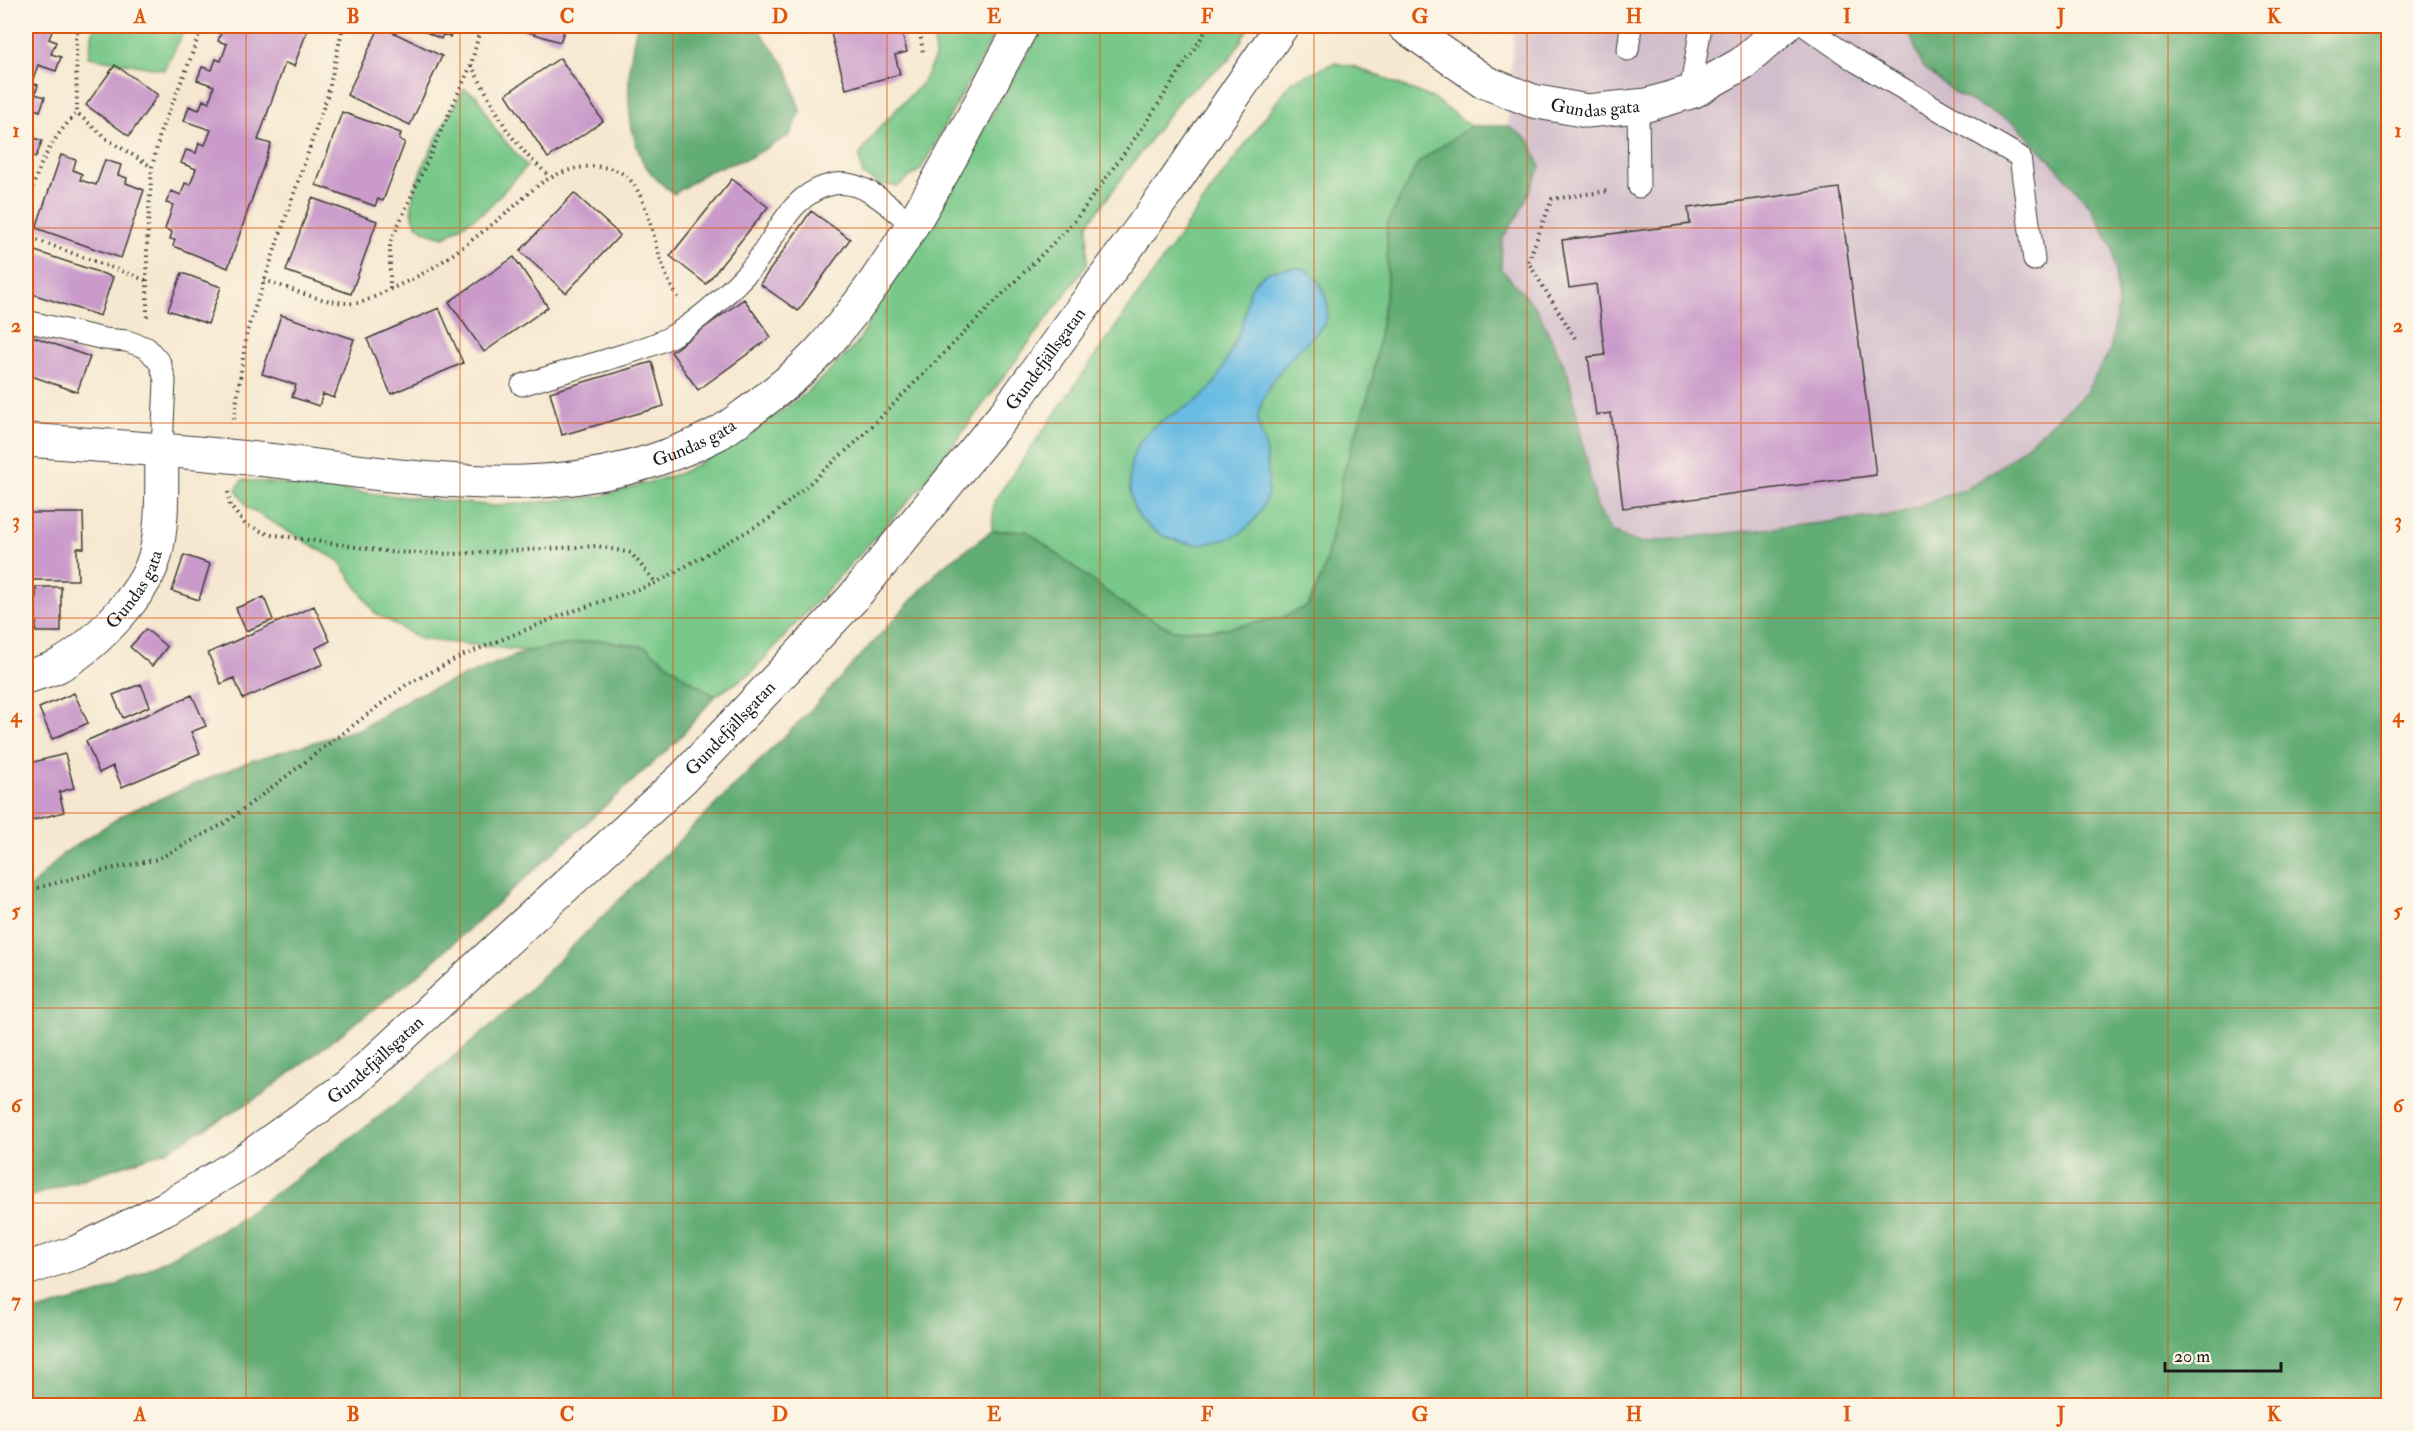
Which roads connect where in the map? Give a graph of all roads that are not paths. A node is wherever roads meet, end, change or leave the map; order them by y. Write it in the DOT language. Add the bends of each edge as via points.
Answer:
graph roads {
  1 [pos="1022,26"];
  2 [pos="1282,26"];
  3 [pos="1404,26"];
  4 [pos="1631,26"];
  5 [pos="1701,26"];
  6 [pos="1785,26"];
  7 [pos="1805,26"];
  8 [pos="1628,50"];
  9 [pos="1690,93"];
  10 [pos="1638,105"];
  11 [pos="1639,187"];
  12 [pos="913,225"];
  13 [pos="2034,260"];
  14 [pos="26,321"];
  15 [pos="522,385"];
  16 [pos="26,440"];
  17 [pos="162,450"];
  18 [pos="26,677"];
  19 [pos="26,1269"];
  1 -- 12 [label="street, Gundas gata"];
  2 -- 19 [label="street, Gundefjällsgatan" via="1169,190 1005,414 852,599 684,777 348,1086 241,1163 166,1208 77,1252"];
  3 -- 10 [label="street, Gundas gata" via="1485,82 1533,101 1587,111"];
  4 -- 8 [label="lane"];
  5 -- 9 [label="lane"];
  6 -- 9 [label="street, Gundas gata" via="1743,63"];
  7 -- 13 [label="lane" via="1857,62 2020,157"];
  9 -- 10 [label="street, Gundas gata"];
  10 -- 11 [label="lane"];
  12 -- 15 [label="lane" via="871,193 850,184 815,190 782,221 750,270 714,306 670,337"];
  12 -- 17 [label="street, Gundas gata" via="870,291 826,346 775,392 722,431 663,459 604,475 524,483 460,482"];
  14 -- 17 [label="lane" via="147,348 160,363 165,380"];
  16 -- 17 [label="street, Gundas gata"];
  17 -- 18 [label="street, Gundas gata" via="155,557 137,591 117,618 88,646 56,667"];
}
